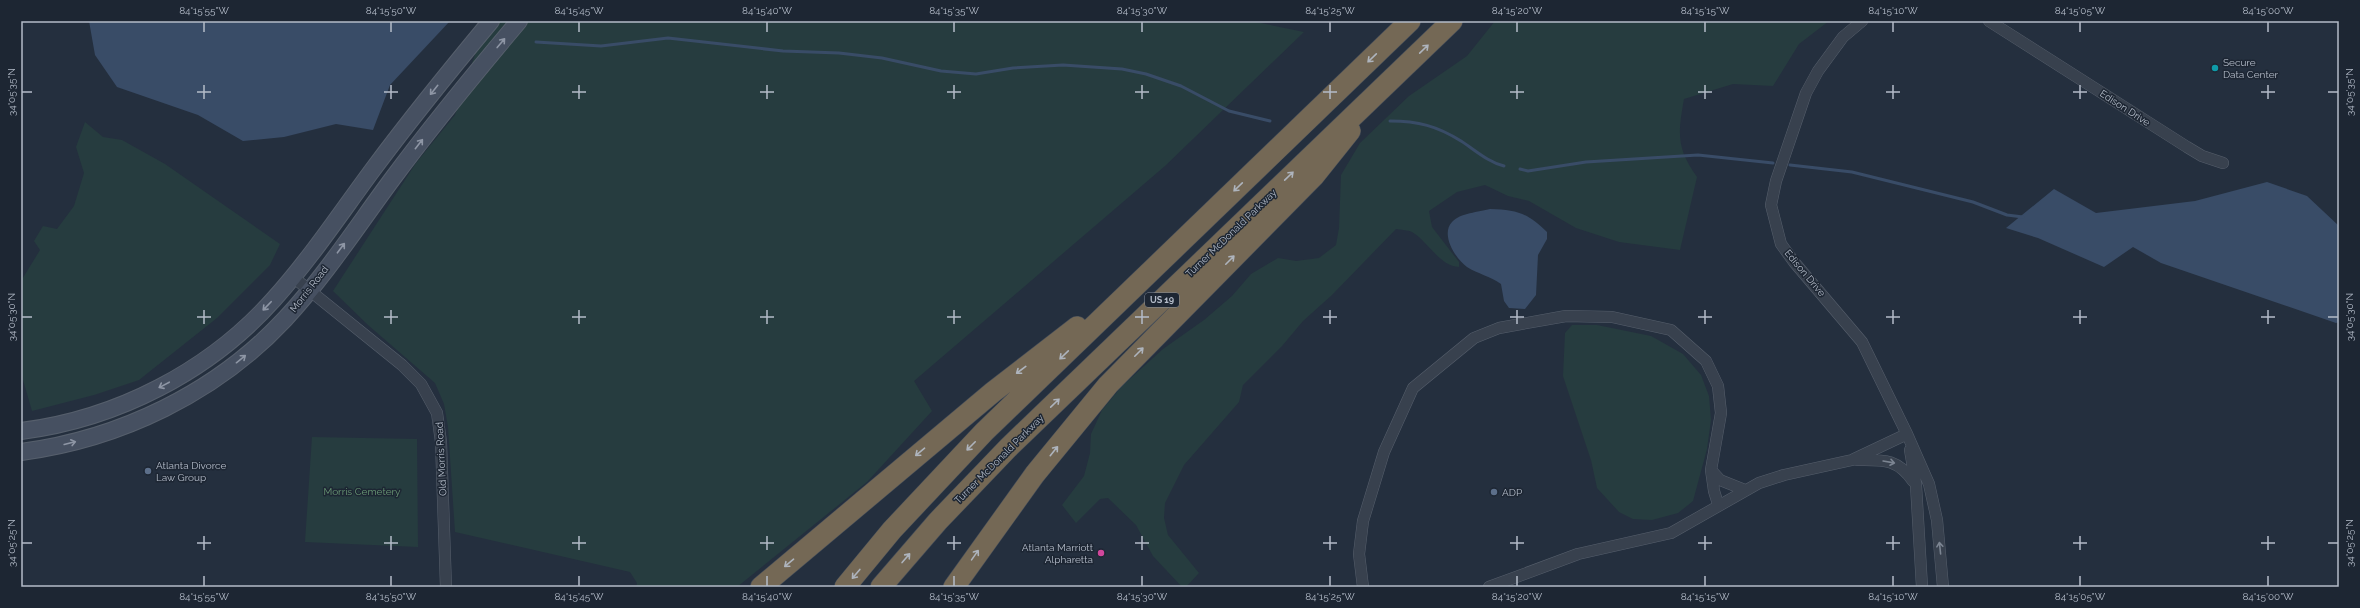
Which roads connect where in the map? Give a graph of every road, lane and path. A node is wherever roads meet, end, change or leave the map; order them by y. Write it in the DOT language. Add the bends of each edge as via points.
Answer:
graph roads {
  1 [pos="492,21"];
  2 [pos="520,21"];
  3 [pos="1410,21"];
  4 [pos="1452,21"];
  5 [pos="1862,21"];
  6 [pos="1989,21"];
  7 [pos="1405,67"];
  8 [pos="2223,163"];
  9 [pos="1163,260"];
  10 [pos="293,277"];
  11 [pos="309,290"];
  12 [pos="21,431"];
  13 [pos="1908,434"];
  14 [pos="21,452"];
  15 [pos="1852,460"];
  16 [pos="1711,470"];
  17 [pos="1916,485"];
  18 [pos="1745,490"];
  19 [pos="1718,504"];
  20 [pos="446,587"];
  21 [pos="761,587"];
  22 [pos="845,587"];
  23 [pos="881,587"];
  24 [pos="954,587"];
  25 [pos="1363,587"];
  26 [pos="1489,587"];
  27 [pos="1922,587"];
  28 [pos="1943,587"];
  1 -- 10 [label="street, Morris Road, one-way" via="409,121"];
  11 -- 2 [label="street, Morris Road, one-way" via="430,129"];
  3 -- 9 [label="highway, US 19, one-way"];
  7 -- 4 [label="highway, Turner McDonald Parkway / US 19, one-way"];
  5 -- 13 [label="street, Edison Drive" via="1843,37 1818,71 1806,93 1776,181 1771,205 1781,244 1862,342"];
  6 -- 8 [label="street, Edison Drive" via="2187,147 2202,156"];
  23 -- 7 [label="highway, Turner McDonald Parkway / US 19, one-way" via="938,521 1008,448"];
  24 -- 7 [label="highway, one-way" via="1035,474 1103,390 1314,176"];
  9 -- 21 [label="highway, one-way" via="993,392"];
  9 -- 22 [label="highway, US 19, one-way" via="942,475"];
  10 -- 11 [label="street, Old Morris Road"];
  10 -- 12 [label="street, Morris Road, one-way" via="266,308 237,335 178,377 132,400 98,413"];
  14 -- 11 [label="street, Morris Road, one-way" via="65,445 103,434 184,399 259,344 284,320"];
  11 -- 20 [label="street, Old Morris Road" via="402,365 421,384 432,400 440,428"];
  13 -- 15 [label="street"];
  13 -- 17 [label="street"];
  28 -- 13 [label="street, one-way" via="1937,520 1929,484"];
  15 -- 17 [label="street, one-way" via="1895,463 1906,470"];
  15 -- 18 [label="street" via="1784,475"];
  16 -- 18 [label="street" via="1720,480"];
  16 -- 19 [label="street"];
  16 -- 25 [label="street" via="1721,413 1718,386 1706,361 1671,330 1612,317 1573,316 1558,316 1499,328 1474,338 1413,388 1384,452 1363,520 1359,554"];
  17 -- 27 [label="street"];
  18 -- 19 [label="street"];
  19 -- 26 [label="street" via="1671,533 1578,554"];
}
